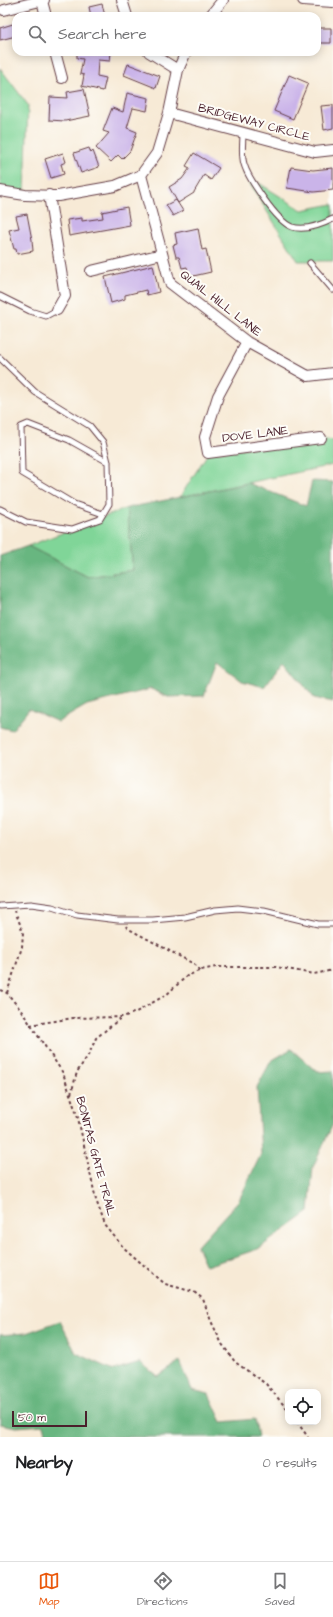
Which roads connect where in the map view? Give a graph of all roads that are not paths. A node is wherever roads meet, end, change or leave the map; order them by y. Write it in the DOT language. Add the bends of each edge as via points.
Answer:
graph roads {
  1 [pos="43,0"];
  2 [pos="122,0"];
  3 [pos="223,0"];
  4 [pos="303,0"];
  5 [pos="333,2"];
  6 [pos="4,10"];
  7 [pos="45,12"];
  8 [pos="126,12"];
  9 [pos="213,12"];
  10 [pos="56,56"];
  11 [pos="155,56"];
  12 [pos="184,56"];
  13 [pos="178,70"];
  14 [pos="62,78"];
  15 [pos="169,113"];
  16 [pos="243,133"];
  17 [pos="333,150"];
  18 [pos="141,175"];
  19 [pos="0,191"];
  20 [pos="49,195"];
  21 [pos="333,219"];
  22 [pos="162,254"];
  23 [pos="310,263"];
  24 [pos="91,271"];
  25 [pos="333,290"];
  26 [pos="0,296"];
  27 [pos="57,310"];
  28 [pos="247,342"];
  29 [pos="0,358"];
  30 [pos="333,373"];
  31 [pos="321,438"];
  32 [pos="108,462"];
  33 [pos="0,509"];
  34 [pos="103,514"];
  35 [pos="0,906"];
  36 [pos="333,924"];
  1 -- 6 [label="street"];
  1 -- 7 [label="street"];
  2 -- 8 [label="street"];
  3 -- 9 [label="street"];
  4 -- 5 [label="street"];
  10 -- 14 [label="street"];
  11 -- 13 [label="street"];
  12 -- 13 [label="street"];
  13 -- 15 [label="street"];
  15 -- 16 [label="street, BRIDGEWAY CIRCLE"];
  15 -- 18 [label="street" via="157,153"];
  16 -- 17 [label="street, BRIDGEWAY CIRCLE" via="315,152"];
  16 -- 21 [label="lane" via="243,162 247,172 282,221 301,228"];
  18 -- 20 [label="street" via="115,186 58,196"];
  18 -- 22 [label="street, QUAIL HILL LANE"];
  19 -- 20 [label="street"];
  20 -- 27 [label="street" via="65,296"];
  22 -- 24 [label="street"];
  22 -- 28 [label="street, QUAIL HILL LANE" via="170,283"];
  23 -- 25 [label="lane"];
  26 -- 27 [label="lane" via="46,316"];
  28 -- 30 [label="street, QUAIL HILL LANE" via="308,376"];
  28 -- 31 [label="street, DOVE LANE" via="218,396 205,437 208,453"];
  29 -- 32 [label="lane" via="34,392 90,426 103,442"];
  32 -- 34 [label="lane" via="109,504"];
  32 -- 34 [label="lane" via="68,440 28,424 21,427 22,473 74,504"];
  33 -- 34 [label="lane" via="26,522 72,529 100,519"];
  35 -- 36 [label="lane" via="31,904 77,915 122,920 184,917 238,908 264,911 318,924"];
}
